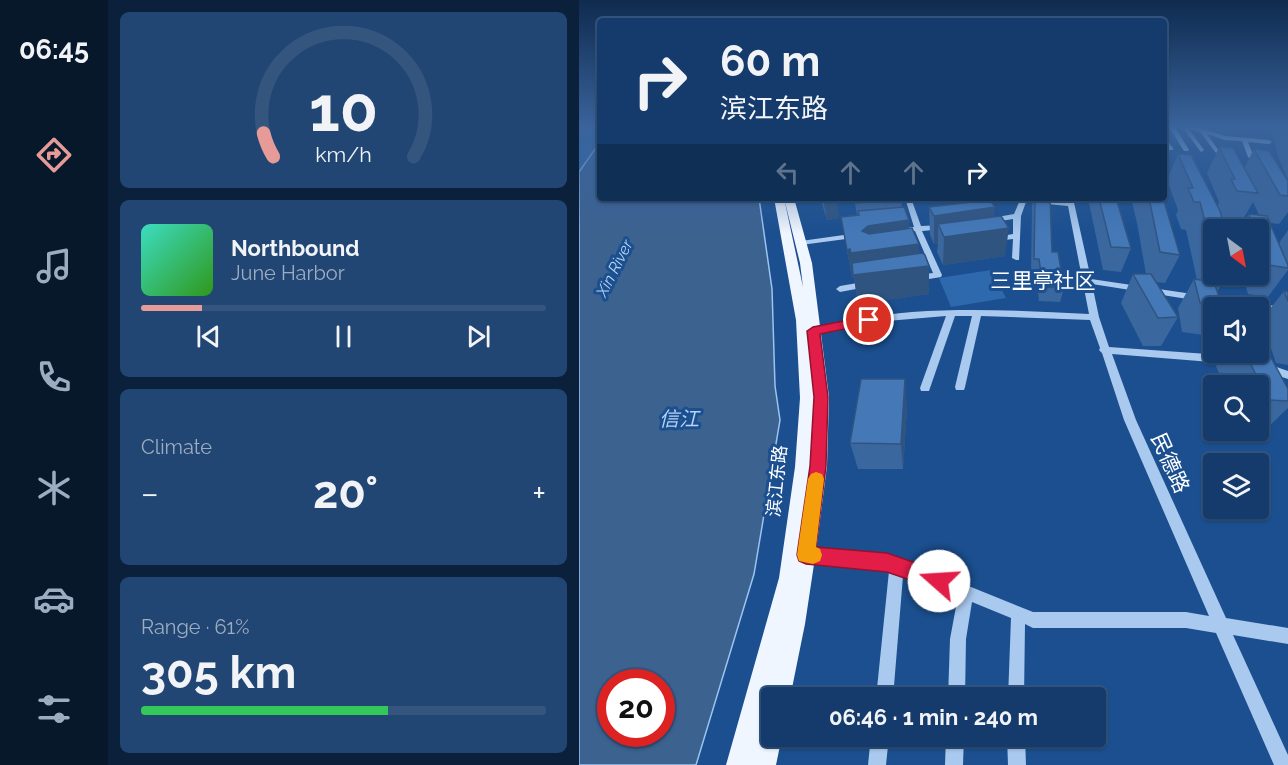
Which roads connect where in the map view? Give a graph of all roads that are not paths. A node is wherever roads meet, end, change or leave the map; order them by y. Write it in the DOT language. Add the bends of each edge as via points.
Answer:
graph roads {
  1 [pos="780,201"];
  2 [pos="790,201"];
  3 [pos="909,201"];
  4 [pos="1022,201"];
  5 [pos="1070,201"];
  6 [pos="1017,216"];
  7 [pos="983,222"];
  8 [pos="947,227"];
  9 [pos="918,229"];
  10 [pos="895,231"];
  11 [pos="863,234"];
  12 [pos="1016,236"];
  13 [pos="983,241"];
  14 [pos="801,243"];
  15 [pos="939,249"];
  16 [pos="927,251"];
  17 [pos="916,252"];
  18 [pos="1016,258"];
  19 [pos="909,279"];
  20 [pos="1086,281"];
  21 [pos="876,283"];
  22 [pos="840,289"];
  23 [pos="1288,311"];
  24 [pos="977,314"];
  25 [pos="951,315"];
  26 [pos="1094,317"];
  27 [pos="808,332"];
  28 [pos="1104,350"];
  29 [pos="1288,375"];
  30 [pos="960,387"];
  31 [pos="925,388"];
  32 [pos="799,554"];
  33 [pos="897,566"];
  34 [pos="966,593"];
  35 [pos="1019,615"];
  36 [pos="1222,627"];
  37 [pos="1288,636"];
  38 [pos="780,687"];
  39 [pos="885,687"];
  40 [pos="956,687"];
  41 [pos="1016,687"];
  42 [pos="767,747"];
  43 [pos="879,747"];
  44 [pos="955,747"];
  45 [pos="1016,747"];
  46 [pos="739,765"];
  47 [pos="763,765"];
  48 [pos="877,765"];
  49 [pos="954,765"];
  50 [pos="1017,765"];
  51 [pos="1283,765"];
  1 -- 27 [label="main road, 滨江东路"];
  2 -- 14 [label="main road, 滨江东路"];
  3 -- 9 [label="street"];
  4 -- 6 [label="street"];
  5 -- 20 [label="street, 民德路"];
  6 -- 7 [label="street"];
  6 -- 12 [label="street"];
  8 -- 9 [label="street"];
  9 -- 10 [label="street"];
  9 -- 16 [label="street"];
  11 -- 14 [label="street"];
  12 -- 13 [label="street"];
  12 -- 18 [label="street"];
  14 -- 27 [label="main road, 滨江东路" via="806,263"];
  15 -- 16 [label="street"];
  16 -- 17 [label="street"];
  16 -- 19 [label="street" via="938,275"];
  20 -- 23 [label="street"];
  20 -- 26 [label="street, 民德路"];
  21 -- 22 [label="street"];
  24 -- 25 [label="street"];
  24 -- 26 [label="street"];
  24 -- 30 [label="street"];
  25 -- 27 [label="street" via="885,318"];
  25 -- 31 [label="street"];
  26 -- 28 [label="street, 民德路"];
  27 -- 32 [label="main road, 滨江东路"];
  28 -- 29 [label="street" via="1248,363"];
  28 -- 36 [label="street, 民德路" via="1130,420"];
  32 -- 33 [label="street"];
  32 -- 38 [label="main road, 滨江东路" via="794,624"];
  32 -- 46 [label="main road, 滨江东路" via="789,578"];
  33 -- 34 [label="street"];
  33 -- 39 [label="street"];
  34 -- 35 [label="street"];
  34 -- 40 [label="street" via="958,639"];
  35 -- 36 [label="street" via="1033,620 1186,620"];
  35 -- 41 [label="street"];
  36 -- 37 [label="street"];
  36 -- 51 [label="street, 民德路"];
  42 -- 47 [label="main road"];
  43 -- 48 [label="street"];
  44 -- 49 [label="street"];
  45 -- 50 [label="street"];
}
